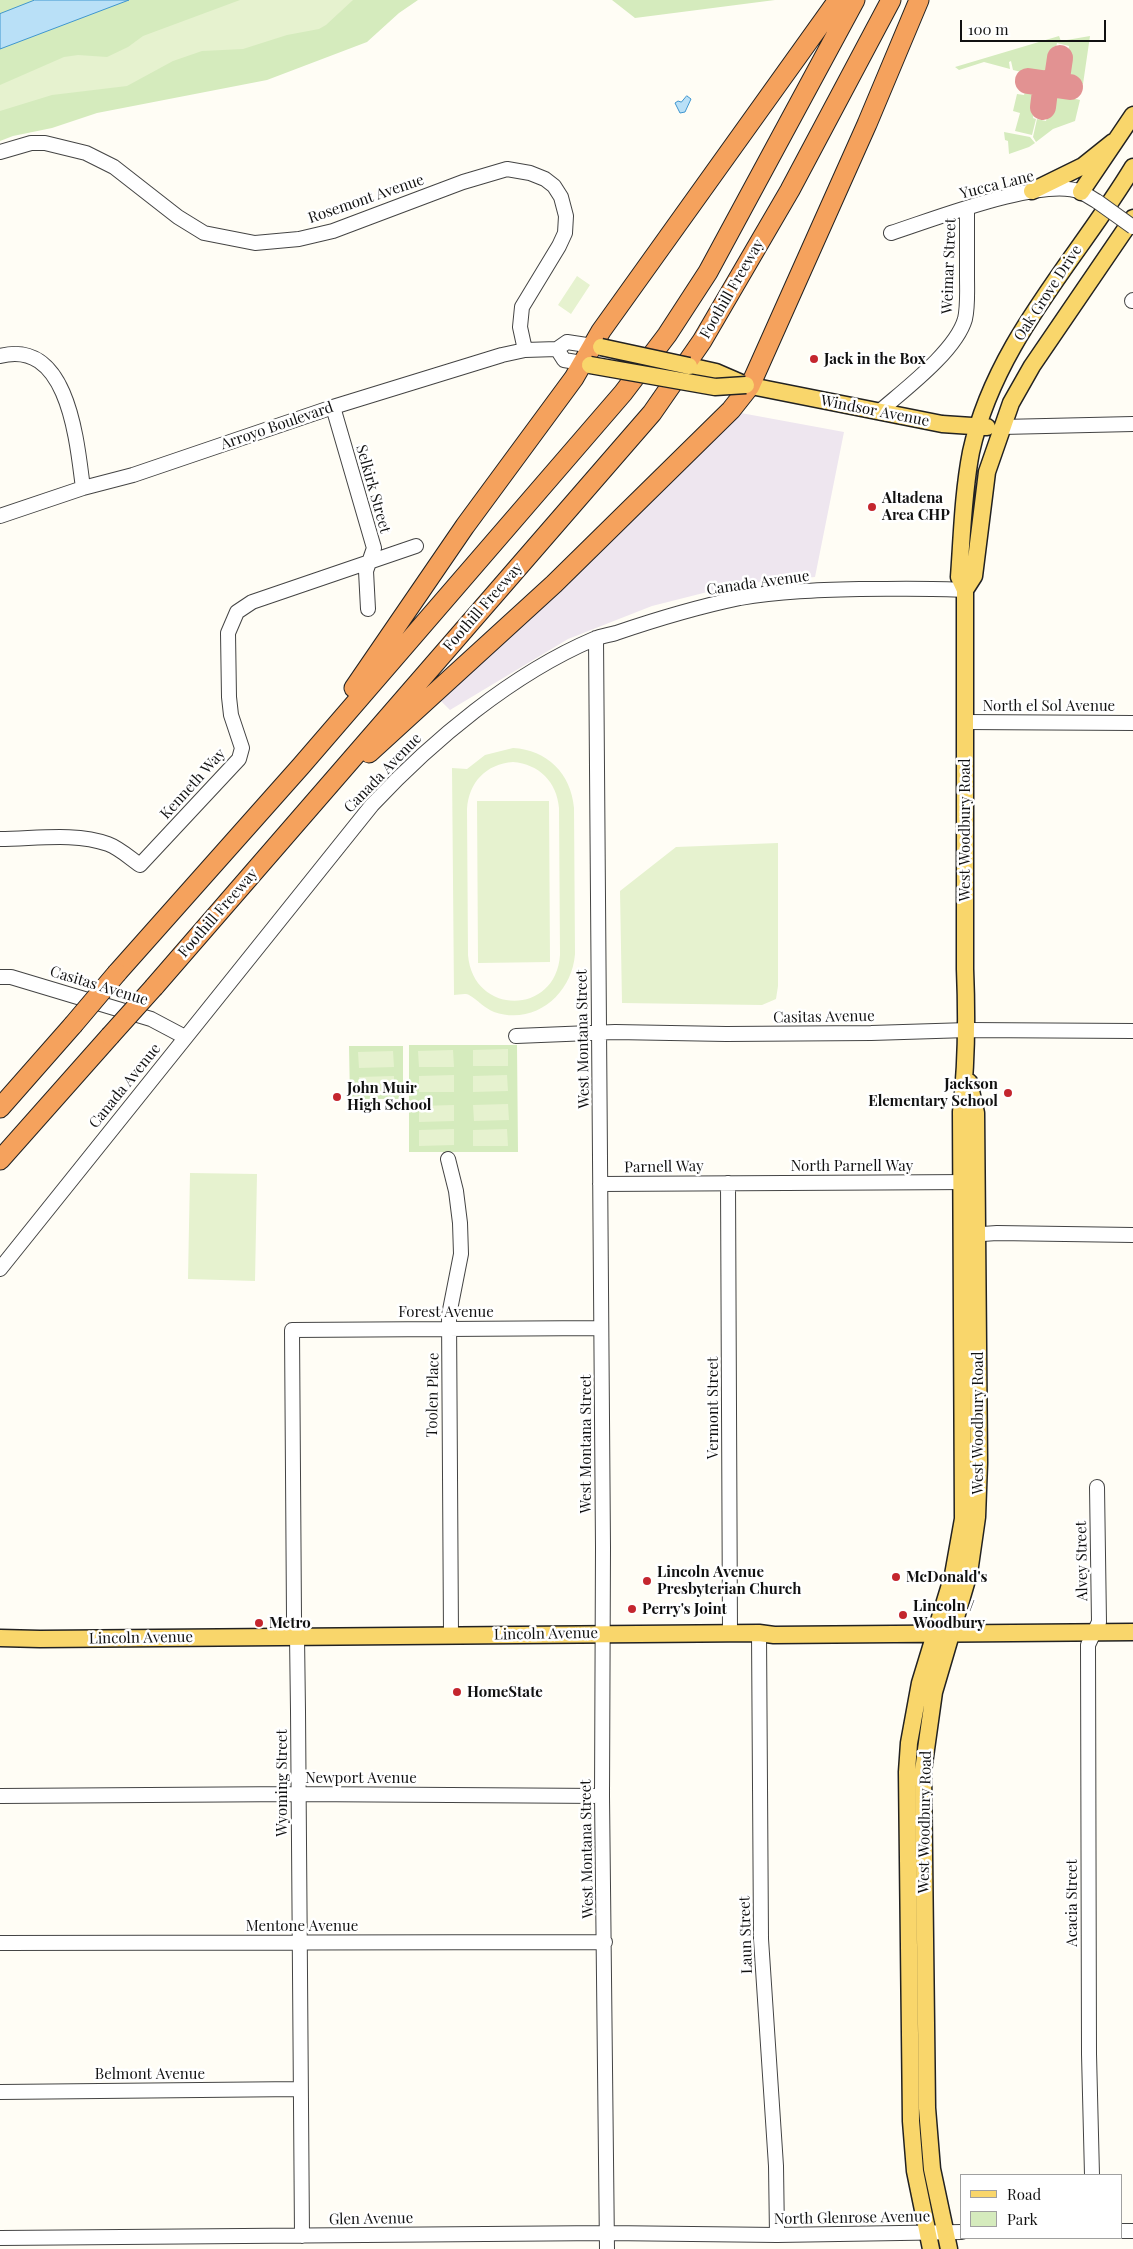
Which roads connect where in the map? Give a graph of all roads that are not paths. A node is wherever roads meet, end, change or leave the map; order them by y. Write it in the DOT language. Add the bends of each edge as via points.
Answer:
graph roads {
  1 [pos="838,0"];
  2 [pos="855,0"];
  3 [pos="891,0"];
  4 [pos="919,0"];
  5 [pos="1133,114"];
  6 [pos="1113,142"];
  7 [pos="0,152"];
  8 [pos="1133,166"];
  9 [pos="1032,190"];
  10 [pos="1081,192"];
  11 [pos="967,208"];
  12 [pos="1133,218"];
  13 [pos="1133,227"];
  14 [pos="892,232"];
  15 [pos="597,346"];
  16 [pos="557,349"];
  17 [pos="525,350"];
  18 [pos="0,356"];
  19 [pos="586,364"];
  20 [pos="748,386"];
  21 [pos="333,407"];
  22 [pos="880,411"];
  23 [pos="1133,424"];
  24 [pos="979,427"];
  25 [pos="1002,427"];
  26 [pos="83,488"];
  27 [pos="0,516"];
  28 [pos="416,546"];
  29 [pos="372,560"];
  30 [pos="965,590"];
  31 [pos="368,609"];
  32 [pos="596,638"];
  33 [pos="965,722"];
  34 [pos="1133,723"];
  35 [pos="301,766"];
  36 [pos="310,805"];
  37 [pos="0,839"];
  38 [pos="0,977"];
  39 [pos="968,1030"];
  40 [pos="1133,1031"];
  41 [pos="599,1033"];
  42 [pos="516,1036"];
  43 [pos="185,1038"];
  44 [pos="3,1104"];
  45 [pos="448,1158"];
  46 [pos="0,1160"];
  47 [pos="969,1182"];
  48 [pos="728,1183"];
  49 [pos="600,1184"];
  50 [pos="969,1235"];
  51 [pos="1133,1235"];
  52 [pos="0,1269"];
  53 [pos="601,1328"];
  54 [pos="450,1329"];
  55 [pos="292,1330"];
  56 [pos="1097,1487"];
  57 [pos="1133,1632"];
  58 [pos="603,1633"];
  59 [pos="730,1633"];
  60 [pos="759,1633"];
  61 [pos="952,1633"];
  62 [pos="1093,1633"];
  63 [pos="935,1634"];
  64 [pos="452,1635"];
  65 [pos="297,1636"];
  66 [pos="0,1638"];
  67 [pos="298,1794"];
  68 [pos="0,1796"];
  69 [pos="602,1796"];
  70 [pos="299,1942"];
  71 [pos="605,1942"];
  72 [pos="0,1943"];
  73 [pos="300,2089"];
  74 [pos="0,2092"];
  75 [pos="1092,2174"];
  76 [pos="607,2233"];
  77 [pos="926,2233"];
  78 [pos="743,2235"];
  79 [pos="777,2235"];
  80 [pos="302,2236"];
  81 [pos="0,2238"];
  82 [pos="952,2238"];
  83 [pos="184,2243"];
  84 [pos="607,2249"];
  85 [pos="930,2249"];
  1 -- 15 [label="highway" via="601,330"];
  2 -- 35 [label="highway, Foothill Freeway" via="708,272 667,335 581,444"];
  3 -- 36 [label="highway, Foothill Freeway" via="785,198 702,341 652,412"];
  4 -- 20 [label="highway"];
  5 -- 6 [label="main road"];
  6 -- 9 [label="main road" via="1083,166"];
  6 -- 10 [label="main road"];
  7 -- 17 [label="street, Rosemont Avenue" via="12,147 45,143 86,153 114,167 172,213 204,233 255,243 299,239 333,230 506,169 530,173 554,186 566,216 565,233 559,246 522,307 520,327"];
  8 -- 24 [label="main road, Oak Grove Drive" via="1018,339 1002,367"];
  9 -- 10 [label="street, Yucca Lane"];
  9 -- 11 [label="street, Yucca Lane"];
  10 -- 13 [label="street, Yucca Lane, bridge"];
  11 -- 14 [label="street, Yucca Lane"];
  11 -- 22 [label="street, Weimar Street" via="967,302 958,334 926,371"];
  12 -- 25 [label="main road, Oak Grove Drive" via="1032,366 1011,403"];
  15 -- 16 [label="street, Arroyo Boulevard" via="567,342"];
  15 -- 19 [label="highway"];
  15 -- 20 [label="main road, Arroyo Boulevard, bridge" via="716,372"];
  16 -- 17 [label="street, Arroyo Boulevard"];
  16 -- 19 [label="street" via="564,360"];
  17 -- 21 [label="street, Arroyo Boulevard"];
  18 -- 26 [label="street" via="21,353 32,356 59,384 72,421"];
  19 -- 20 [label="main road, bridge" via="715,387"];
  19 -- 35 [label="highway" via="465,526"];
  20 -- 22 [label="main road, Windsor Avenue"];
  20 -- 36 [label="highway" via="731,410 554,584"];
  21 -- 26 [label="street, Arroyo Boulevard" via="141,472"];
  21 -- 29 [label="street, Selkirk Street" via="374,548"];
  22 -- 24 [label="main road, Windsor Avenue" via="942,424"];
  23 -- 25 [label="street"];
  24 -- 25 [label="main road, Windsor Avenue"];
  24 -- 30 [label="main road, West Woodbury Road" via="971,452 962,532 959,577"];
  25 -- 30 [label="main road, West Woodbury Road" via="987,472 974,576"];
  26 -- 27 [label="street, Arroyo Boulevard"];
  28 -- 29 [label="street, Kenneth Way"];
  29 -- 31 [label="street, Selkirk Street" via="366,571"];
  29 -- 37 [label="street, Kenneth Way" via="252,602 237,612 228,633 229,697 231,715 242,748 239,759 140,865 109,844 94,840"];
  30 -- 32 [label="street, Canada Avenue" via="834,590 741,598 677,612"];
  30 -- 33 [label="main road, West Woodbury Road"];
  32 -- 41 [label="street, West Montana Street"];
  32 -- 43 [label="street, Canada Avenue" via="565,653 499,694 433,744 405,770 355,826"];
  33 -- 34 [label="street, North el Sol Avenue"];
  33 -- 39 [label="main road, West Woodbury Road"];
  35 -- 44 [label="highway, Foothill Freeway, bridge"];
  36 -- 46 [label="highway, Foothill Freeway, bridge"];
  38 -- 43 [label="street, Casitas Avenue" via="151,1019"];
  39 -- 40 [label="street, Casitas Avenue"];
  39 -- 41 [label="street, Casitas Avenue" via="862,1034"];
  39 -- 47 [label="main road, West Woodbury Road" via="961,1112"];
  41 -- 42 [label="street, Casitas Avenue"];
  41 -- 49 [label="street, West Montana Street"];
  43 -- 52 [label="street, Canada Avenue"];
  45 -- 54 [label="street, Toolen Place" via="460,1223 460,1254 449,1315"];
  47 -- 48 [label="street, North Parnell Way"];
  47 -- 50 [label="main road, West Woodbury Road"];
  48 -- 49 [label="street, Parnell Way"];
  48 -- 59 [label="street, Vermont Street"];
  49 -- 53 [label="street, West Montana Street"];
  50 -- 51 [label="street"];
  50 -- 61 [label="main road, West Woodbury Road" via="979,1463 977,1517 966,1585"];
  50 -- 63 [label="main road, West Woodbury Road" via="963,1519 953,1575"];
  53 -- 54 [label="street, Forest Avenue"];
  53 -- 58 [label="street, West Montana Street"];
  54 -- 55 [label="street, Forest Avenue"];
  54 -- 64 [label="street, Toolen Place"];
  55 -- 65 [label="street, Wyoming Street" via="294,1618"];
  56 -- 62 [label="street, Alvey Street" via="1099,1622"];
  57 -- 62 [label="main road, Lincoln Avenue"];
  58 -- 59 [label="main road, Lincoln Avenue"];
  58 -- 64 [label="main road, Lincoln Avenue"];
  58 -- 69 [label="street, West Montana Street"];
  59 -- 60 [label="main road, Lincoln Avenue"];
  60 -- 63 [label="main road, Lincoln Avenue"];
  60 -- 79 [label="street, Laun Street" via="761,1939 776,2166"];
  61 -- 62 [label="main road, Lincoln Avenue"];
  61 -- 63 [label="main road, Lincoln Avenue"];
  61 -- 82 [label="main road, West Woodbury Road" via="934,1692 923,1772 927,2108 932,2168"];
  62 -- 75 [label="street, Acacia Street" via="1088,1645 1088,2054"];
  63 -- 77 [label="main road, West Woodbury Road" via="914,1711 907,1802 910,2120"];
  64 -- 65 [label="main road, Lincoln Avenue"];
  65 -- 66 [label="main road, Lincoln Avenue"];
  65 -- 67 [label="street, Wyoming Street"];
  67 -- 68 [label="street, Newport Avenue"];
  67 -- 69 [label="street, Newport Avenue"];
  67 -- 70 [label="street, Wyoming Street"];
  69 -- 71 [label="street, West Montana Street"];
  70 -- 71 [label="street, Mentone Avenue"];
  70 -- 72 [label="street, Mentone Avenue"];
  70 -- 73 [label="street, Wyoming Street"];
  71 -- 76 [label="street, West Montana Street"];
  73 -- 74 [label="street, Belmont Avenue"];
  73 -- 80 [label="street, Wyoming Street"];
  76 -- 78 [label="street, Glen Avenue"];
  76 -- 80 [label="street, Glen Avenue"];
  76 -- 84 [label="street, West Montana Street"];
  77 -- 79 [label="street, North Glenrose Avenue"];
  77 -- 82 [label="street, North Glenrose Avenue"];
  77 -- 85 [label="main road, West Woodbury Road"];
  78 -- 79 [label="street, North Glenrose Avenue"];
  80 -- 83 [label="street, Glen Avenue"];
  81 -- 83 [label="street, Glen Avenue"];
}
